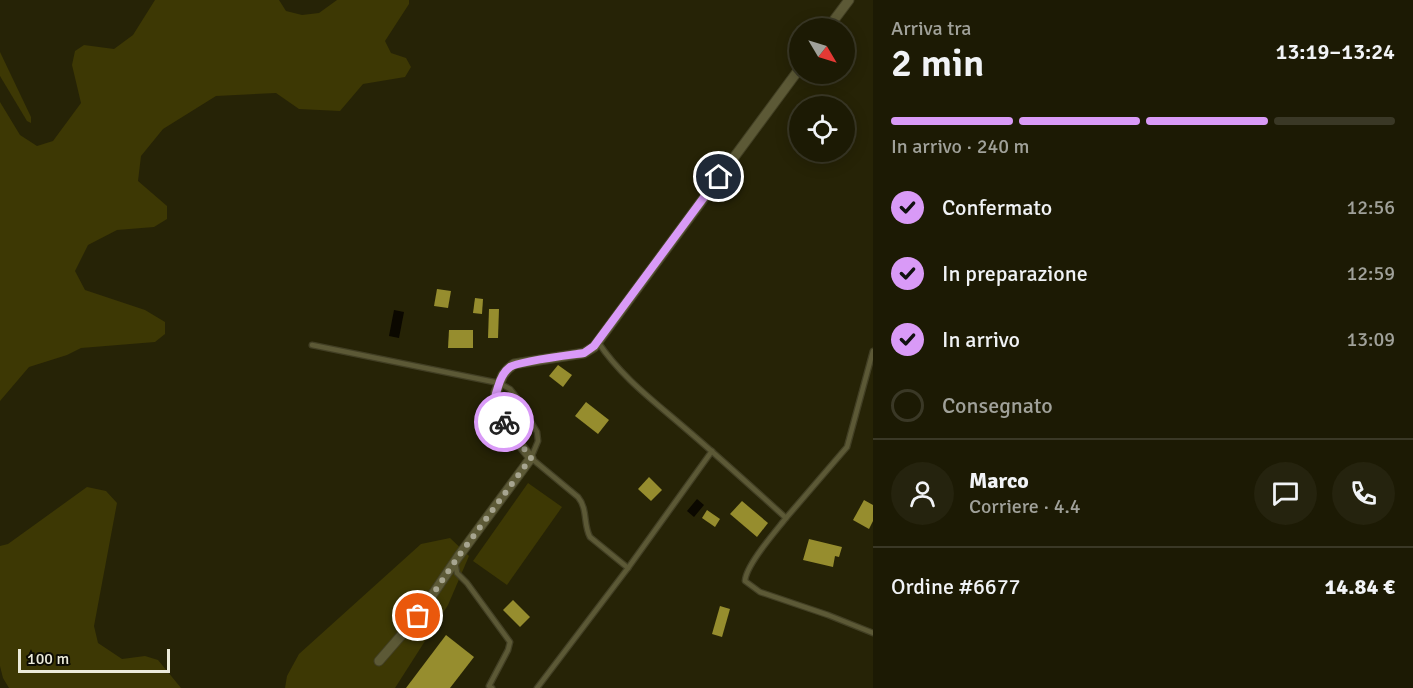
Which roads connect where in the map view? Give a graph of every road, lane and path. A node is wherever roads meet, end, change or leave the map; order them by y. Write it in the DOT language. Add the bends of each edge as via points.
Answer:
graph roads {
  1 [pos="849,0"];
  2 [pos="836,18"];
  3 [pos="789,83"];
  4 [pos="598,342"];
  5 [pos="312,345"];
  6 [pos="873,351"];
  7 [pos="499,383"];
  8 [pos="712,451"];
  9 [pos="531,458"];
  10 [pos="786,518"];
  11 [pos="455,562"];
  12 [pos="628,568"];
  13 [pos="873,633"];
  14 [pos="379,661"];
  15 [pos="492,688"];
  16 [pos="537,688"];
  1 -- 2 [label="street"];
  3 -- 4 [label="street"];
  4 -- 7 [label="street" via="584,353 514,364"];
  4 -- 8 [label="lane" via="630,380"];
  5 -- 7 [label="lane"];
  6 -- 10 [label="lane" via="847,447"];
  7 -- 9 [label="street" via="495,407"];
  7 -- 9 [label="lane" via="517,398 537,432"];
  8 -- 10 [label="lane"];
  8 -- 12 [label="lane"];
  9 -- 11 [label="street"];
  9 -- 12 [label="lane" via="578,497 590,537"];
  10 -- 13 [label="lane" via="753,562 745,581 760,592"];
  11 -- 14 [label="street" via="418,616"];
  11 -- 15 [label="lane" via="457,573 510,642 489,686"];
  12 -- 16 [label="lane"];
}
